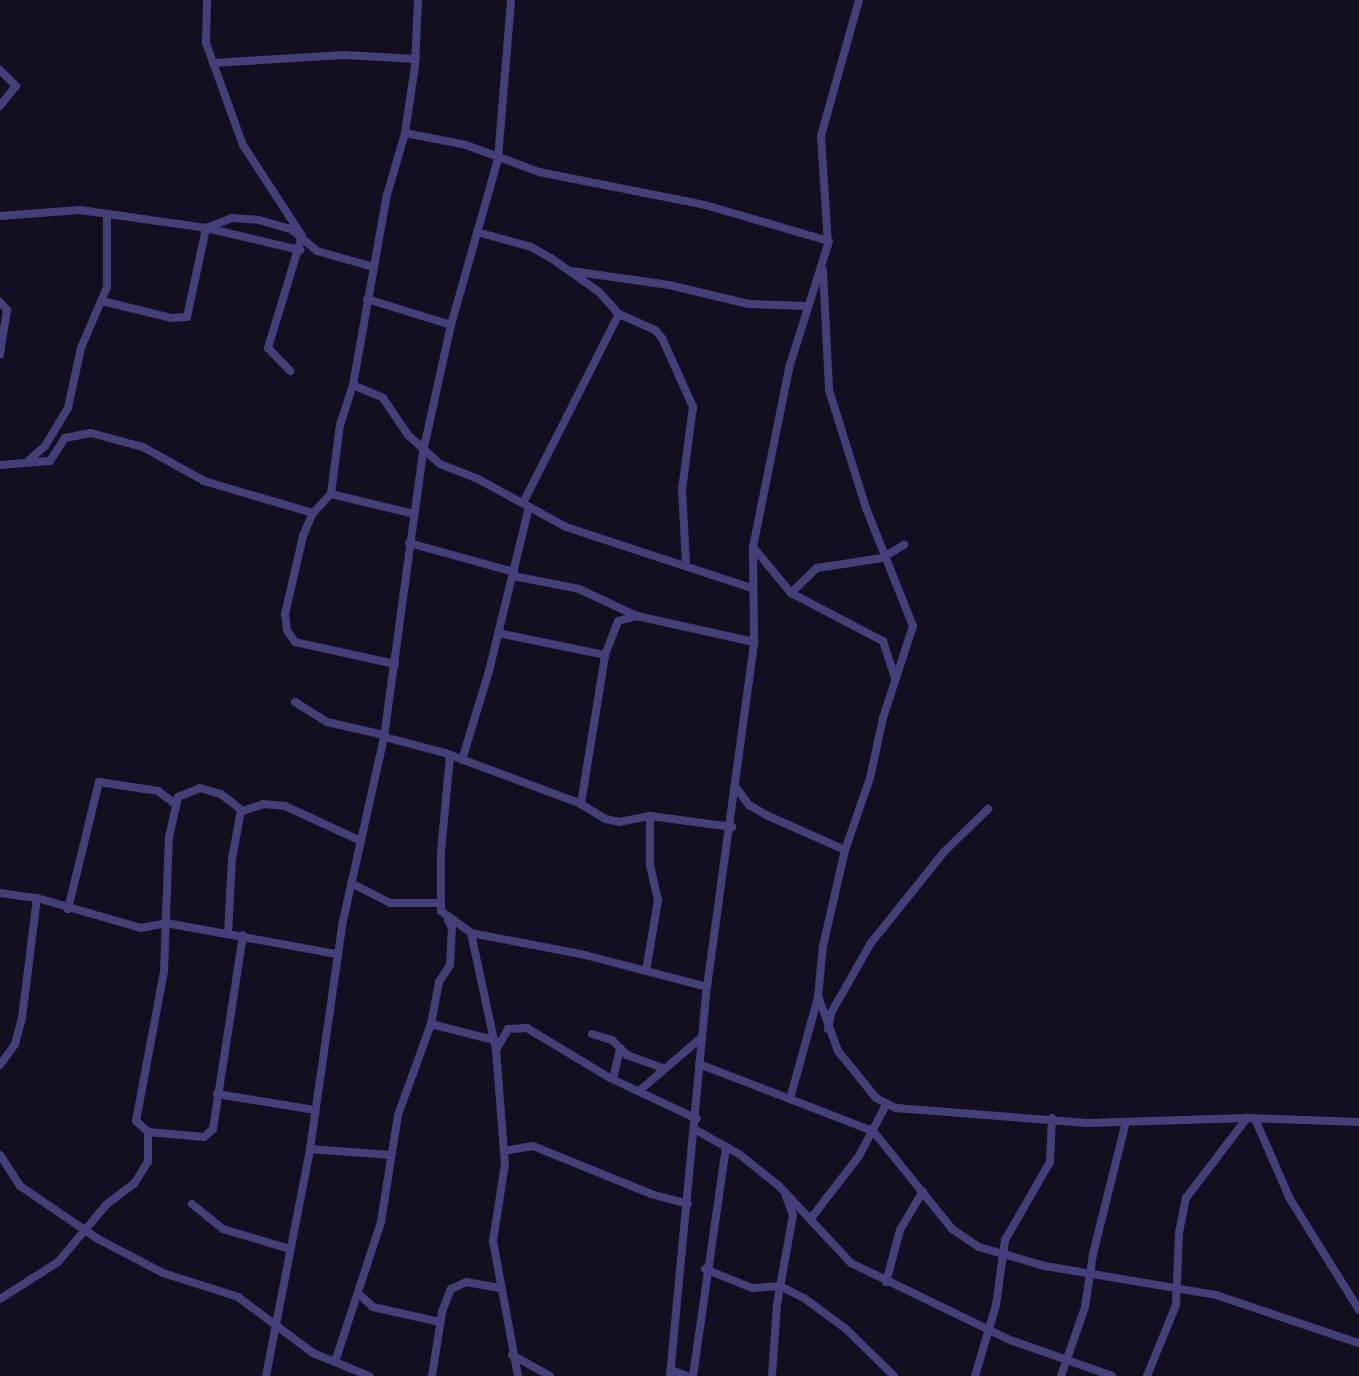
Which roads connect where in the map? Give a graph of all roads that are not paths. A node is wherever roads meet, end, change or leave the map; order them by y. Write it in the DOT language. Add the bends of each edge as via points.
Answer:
graph roads {
  1 [pos="207,0"];
  2 [pos="418,0"];
  3 [pos="511,0"];
  4 [pos="859,0"];
  5 [pos="416,59"];
  6 [pos="213,63"];
  7 [pos="0,70"];
  8 [pos="0,106"];
  9 [pos="405,133"];
  10 [pos="498,159"];
  11 [pos="0,216"];
  12 [pos="107,216"];
  13 [pos="206,228"];
  14 [pos="477,232"];
  15 [pos="828,241"];
  16 [pos="302,247"];
  17 [pos="822,266"];
  18 [pos="373,267"];
  19 [pos="569,271"];
  20 [pos="367,299"];
  21 [pos="102,301"];
  22 [pos="0,302"];
  23 [pos="806,306"];
  24 [pos="619,314"];
  25 [pos="451,325"];
  26 [pos="0,354"];
  27 [pos="289,371"];
  28 [pos="353,385"];
  29 [pos="423,452"];
  30 [pos="29,460"];
  31 [pos="0,466"];
  32 [pos="331,494"];
  33 [pos="526,505"];
  34 [pos="313,513"];
  35 [pos="414,514"];
  36 [pos="410,543"];
  37 [pos="904,545"];
  38 [pos="753,547"];
  39 [pos="885,557"];
  40 [pos="686,564"];
  41 [pos="514,574"];
  42 [pos="752,588"];
  43 [pos="791,593"];
  44 [pos="637,616"];
  45 [pos="498,633"];
  46 [pos="754,642"];
  47 [pos="605,655"];
  48 [pos="395,664"];
  49 [pos="895,682"];
  50 [pos="295,702"];
  51 [pos="384,736"];
  52 [pos="450,756"];
  53 [pos="462,760"];
  54 [pos="737,789"];
  55 [pos="174,803"];
  56 [pos="581,804"];
  57 [pos="988,809"];
  58 [pos="241,810"];
  59 [pos="650,816"];
  60 [pos="732,827"];
  61 [pos="360,841"];
  62 [pos="845,850"];
  63 [pos="351,883"];
  64 [pos="0,893"];
  65 [pos="37,898"];
  66 [pos="441,903"];
  67 [pos="68,909"];
  68 [pos="445,916"];
  69 [pos="166,923"];
  70 [pos="228,933"];
  71 [pos="471,933"];
  72 [pos="243,935"];
  73 [pos="337,954"];
  74 [pos="646,971"];
  75 [pos="707,986"];
  76 [pos="818,996"];
  77 [pos="431,1024"];
  78 [pos="828,1029"];
  79 [pos="592,1034"];
  80 [pos="702,1037"];
  81 [pos="494,1040"];
  82 [pos="620,1048"];
  83 [pos="496,1050"];
  84 [pos="699,1064"];
  85 [pos="0,1065"];
  86 [pos="663,1068"];
  87 [pos="613,1079"];
  88 [pos="639,1091"];
  89 [pos="217,1094"];
  90 [pos="790,1099"];
  91 [pos="886,1105"];
  92 [pos="315,1110"];
  93 [pos="1052,1118"];
  94 [pos="1251,1118"];
  95 [pos="697,1119"];
  96 [pos="1126,1122"];
  97 [pos="1359,1122"];
  98 [pos="696,1130"];
  99 [pos="873,1131"];
  100 [pos="148,1132"];
  101 [pos="726,1146"];
  102 [pos="310,1149"];
  103 [pos="504,1151"];
  104 [pos="0,1155"];
  105 [pos="391,1155"];
  106 [pos="779,1186"];
  107 [pos="923,1191"];
  108 [pos="688,1204"];
  109 [pos="192,1205"];
  110 [pos="812,1217"];
  111 [pos="87,1230"];
  112 [pos="290,1249"];
  113 [pos="1001,1254"];
  114 [pos="705,1269"];
  115 [pos="1091,1275"];
  116 [pos="886,1282"];
  117 [pos="780,1286"];
  118 [pos="1176,1287"];
  119 [pos="501,1288"];
  120 [pos="359,1294"];
  121 [pos="0,1299"];
  122 [pos="1359,1310"];
  123 [pos="277,1322"];
  124 [pos="440,1322"];
  125 [pos="990,1327"];
  126 [pos="1359,1343"];
  127 [pos="512,1355"];
  128 [pos="1066,1360"];
  129 [pos="335,1362"];
  130 [pos="671,1373"];
  131 [pos="266,1376"];
  132 [pos="367,1376"];
  133 [pos="432,1376"];
  134 [pos="518,1376"];
  135 [pos="550,1376"];
  136 [pos="687,1376"];
  137 [pos="693,1376"];
  138 [pos="772,1376"];
  139 [pos="894,1376"];
  140 [pos="975,1376"];
  141 [pos="1061,1376"];
  142 [pos="1112,1376"];
  143 [pos="1147,1376"];
  1 -- 6 [label="street" via="204,35"];
  2 -- 5 [label="street"];
  3 -- 10 [label="street"];
  4 -- 15 [label="street" via="821,136"];
  5 -- 6 [label="street" via="344,55"];
  5 -- 9 [label="street"];
  6 -- 16 [label="street" via="243,145 294,219"];
  7 -- 8 [label="street" via="16,86"];
  9 -- 10 [label="street" via="466,145"];
  9 -- 18 [label="street"];
  10 -- 14 [label="street"];
  10 -- 15 [label="street" via="539,172 705,205"];
  11 -- 12 [label="street" via="44,209"];
  12 -- 13 [label="street"];
  12 -- 21 [label="street" via="104,250 108,281"];
  13 -- 16 [label="street"];
  13 -- 16 [label="street" via="232,218 272,222 291,229"];
  13 -- 21 [label="street" via="187,317 172,318"];
  14 -- 19 [label="street" via="531,247"];
  14 -- 25 [label="street"];
  15 -- 17 [label="street"];
  16 -- 18 [label="street"];
  16 -- 27 [label="street" via="277,309 268,348"];
  17 -- 23 [label="street"];
  17 -- 39 [label="street" via="829,390"];
  18 -- 20 [label="street"];
  19 -- 23 [label="street" via="668,285 749,304"];
  19 -- 24 [label="street" via="599,292"];
  20 -- 25 [label="street"];
  20 -- 28 [label="street"];
  21 -- 30 [label="street" via="80,348 68,408 45,446"];
  22 -- 26 [label="street" via="8,310"];
  23 -- 38 [label="street" via="774,434"];
  24 -- 33 [label="street"];
  24 -- 40 [label="street" via="655,330 693,407 682,489"];
  25 -- 29 [label="street"];
  28 -- 29 [label="street" via="383,398"];
  28 -- 32 [label="street" via="340,425"];
  29 -- 33 [label="street"];
  29 -- 35 [label="street"];
  30 -- 31 [label="street"];
  30 -- 34 [label="street" via="50,461 65,438 91,433 143,447 204,481"];
  32 -- 34 [label="street"];
  32 -- 35 [label="street"];
  33 -- 40 [label="street" via="566,527"];
  33 -- 41 [label="street"];
  34 -- 48 [label="street" via="288,587 285,614 289,637 301,644"];
  35 -- 36 [label="street"];
  36 -- 41 [label="street"];
  36 -- 48 [label="street"];
  37 -- 39 [label="street"];
  38 -- 42 [label="street"];
  38 -- 43 [label="street"];
  39 -- 43 [label="street" via="817,568"];
  39 -- 49 [label="street" via="912,616 911,637"];
  40 -- 42 [label="street"];
  41 -- 44 [label="street" via="579,589"];
  41 -- 45 [label="street" via="505,592"];
  42 -- 46 [label="street"];
  43 -- 49 [label="street" via="828,616 878,637"];
  44 -- 46 [label="street"];
  44 -- 47 [label="street" via="618,621"];
  45 -- 47 [label="street"];
  45 -- 53 [label="street"];
  46 -- 54 [label="street"];
  47 -- 56 [label="street"];
  48 -- 51 [label="street"];
  49 -- 62 [label="street"];
  50 -- 51 [label="street" via="327,722"];
  51 -- 52 [label="street"];
  51 -- 61 [label="street"];
  52 -- 53 [label="street"];
  52 -- 66 [label="street"];
  53 -- 56 [label="street"];
  54 -- 60 [label="street"];
  54 -- 62 [label="street" via="758,810"];
  55 -- 58 [label="street" via="184,791 200,788 221,794"];
  55 -- 67 [label="street" via="158,791 100,781"];
  55 -- 69 [label="street"];
  56 -- 59 [label="street" via="620,822"];
  57 -- 78 [label="street" via="950,845 871,943 831,1013"];
  58 -- 61 [label="street" via="263,804 294,808"];
  58 -- 70 [label="street" via="233,851"];
  59 -- 60 [label="street"];
  59 -- 74 [label="street" via="650,866 658,900"];
  60 -- 75 [label="street"];
  61 -- 63 [label="street"];
  62 -- 76 [label="street" via="823,946"];
  63 -- 66 [label="street" via="390,903"];
  63 -- 73 [label="street"];
  64 -- 65 [label="street"];
  65 -- 67 [label="street"];
  65 -- 85 [label="street" via="22,1017 15,1044"];
  66 -- 68 [label="street"];
  67 -- 69 [label="street" via="150,929"];
  68 -- 71 [label="street"];
  68 -- 77 [label="street" via="452,928 451,958 439,982"];
  69 -- 70 [label="street"];
  69 -- 100 [label="street" via="160,998 136,1121"];
  70 -- 72 [label="street"];
  71 -- 74 [label="street"];
  71 -- 81 [label="street"];
  72 -- 73 [label="street"];
  72 -- 89 [label="street"];
  73 -- 92 [label="street"];
  74 -- 75 [label="street"];
  75 -- 80 [label="street"];
  76 -- 78 [label="street"];
  76 -- 90 [label="street"];
  77 -- 81 [label="street"];
  77 -- 105 [label="street" via="398,1115"];
  78 -- 91 [label="street" via="855,1075"];
  79 -- 82 [label="street" via="612,1040"];
  80 -- 84 [label="street"];
  80 -- 86 [label="street"];
  81 -- 83 [label="street"];
  82 -- 86 [label="street"];
  82 -- 87 [label="street"];
  83 -- 87 [label="street" via="508,1029 527,1028"];
  83 -- 103 [label="street"];
  84 -- 90 [label="street"];
  84 -- 95 [label="street"];
  86 -- 88 [label="street"];
  87 -- 88 [label="street"];
  88 -- 95 [label="street"];
  89 -- 92 [label="street"];
  89 -- 100 [label="street" via="213,1129 207,1135"];
  90 -- 99 [label="street"];
  91 -- 93 [label="street"];
  91 -- 99 [label="street"];
  92 -- 102 [label="street"];
  93 -- 96 [label="street"];
  93 -- 113 [label="street" via="1050,1162"];
  94 -- 96 [label="street"];
  94 -- 97 [label="street"];
  94 -- 118 [label="street" via="1186,1198"];
  94 -- 122 [label="street" via="1290,1199"];
  95 -- 98 [label="street"];
  96 -- 115 [label="street"];
  98 -- 101 [label="street"];
  98 -- 108 [label="street"];
  99 -- 107 [label="street"];
  99 -- 110 [label="street"];
  100 -- 111 [label="street" via="150,1149 142,1173 107,1204"];
  101 -- 106 [label="street"];
  101 -- 114 [label="street"];
  102 -- 105 [label="street"];
  102 -- 112 [label="street"];
  103 -- 108 [label="street" via="534,1146"];
  103 -- 119 [label="street" via="493,1230"];
  104 -- 111 [label="street" via="20,1186"];
  105 -- 120 [label="street" via="385,1208"];
  106 -- 110 [label="street"];
  106 -- 117 [label="street" via="793,1215"];
  107 -- 113 [label="street" via="964,1240"];
  107 -- 116 [label="street" via="901,1230"];
  108 -- 130 [label="street"];
  109 -- 112 [label="street" via="223,1229"];
  110 -- 116 [label="street" via="841,1256"];
  111 -- 121 [label="street" via="58,1262"];
  111 -- 123 [label="street" via="137,1261 238,1297"];
  112 -- 123 [label="street"];
  113 -- 115 [label="street"];
  113 -- 125 [label="street" via="1001,1283"];
  114 -- 117 [label="street" via="752,1288"];
  114 -- 137 [label="street"];
  115 -- 118 [label="street"];
  115 -- 128 [label="street"];
  116 -- 125 [label="street"];
  117 -- 138 [label="street"];
  117 -- 139 [label="street" via="832,1317"];
  118 -- 126 [label="street" via="1287,1316"];
  118 -- 143 [label="street" via="1171,1320"];
  119 -- 124 [label="street" via="466,1282 451,1289"];
  119 -- 127 [label="street"];
  120 -- 124 [label="street" via="373,1307"];
  120 -- 129 [label="street"];
  123 -- 129 [label="street" via="297,1343"];
  123 -- 131 [label="street"];
  124 -- 133 [label="street"];
  125 -- 128 [label="street" via="1010,1340"];
  125 -- 140 [label="street"];
  127 -- 134 [label="street"];
  127 -- 135 [label="street"];
  128 -- 141 [label="street"];
  128 -- 142 [label="street"];
  129 -- 132 [label="street"];
  130 -- 136 [label="street"];
}
